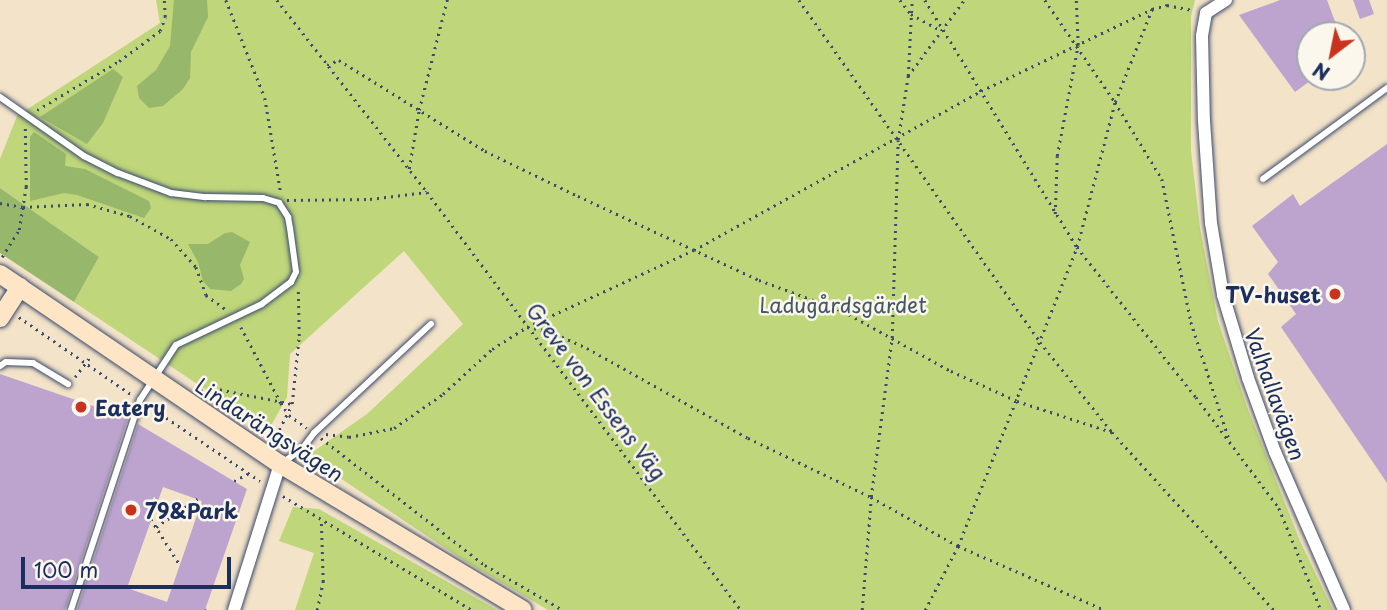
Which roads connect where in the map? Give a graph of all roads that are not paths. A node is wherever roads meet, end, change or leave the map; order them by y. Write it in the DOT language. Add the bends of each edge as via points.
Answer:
graph roads {
  1 [pos="1226,0"];
  2 [pos="1387,88"];
  3 [pos="0,97"];
  4 [pos="1263,179"];
  5 [pos="6,277"];
  6 [pos="0,318"];
  7 [pos="431,324"];
  8 [pos="0,366"];
  9 [pos="153,380"];
  10 [pos="68,384"];
  11 [pos="280,464"];
  12 [pos="71,610"];
  13 [pos="234,610"];
  14 [pos="523,610"];
  15 [pos="1344,610"];
  1 -- 15 [label="street, Valhallavägen" via="1206,13 1202,36 1211,223 1223,295 1275,452"];
  2 -- 4 [label="lane"];
  3 -- 9 [label="lane" via="84,156 148,186 206,198 263,198 279,203 288,217 296,272 291,282 262,304 176,345"];
  5 -- 6 [label="street"];
  5 -- 9 [label="street, Lindarängsvägen"];
  7 -- 11 [label="lane" via="302,449"];
  8 -- 10 [label="lane" via="33,363"];
  9 -- 11 [label="street, Lindarängsvägen"];
  9 -- 12 [label="lane" via="138,406"];
  11 -- 13 [label="street"];
  11 -- 14 [label="street, Lindarängsvägen"];
}
